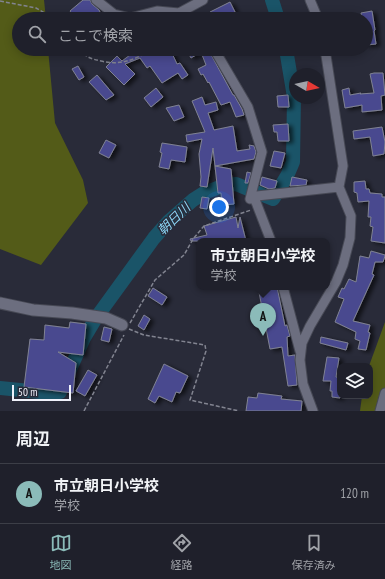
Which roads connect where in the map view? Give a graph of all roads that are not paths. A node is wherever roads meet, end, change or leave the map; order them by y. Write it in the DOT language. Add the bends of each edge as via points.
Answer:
graph roads {
  1 [pos="96,0"];
  2 [pos="203,0"];
  3 [pos="310,0"];
  4 [pos="111,12"];
  5 [pos="153,12"];
  6 [pos="168,12"];
  7 [pos="181,12"];
  8 [pos="315,12"];
  9 [pos="218,56"];
  10 [pos="326,56"];
  11 [pos="339,187"];
  12 [pos="254,197"];
  13 [pos="270,238"];
  14 [pos="284,290"];
  15 [pos="0,303"];
  16 [pos="125,327"];
  17 [pos="301,354"];
  18 [pos="385,393"];
  19 [pos="313,411"];
  20 [pos="380,411"];
  1 -- 4 [label="street"];
  2 -- 7 [label="street"];
  3 -- 8 [label="street"];
  5 -- 6 [label="street"];
  9 -- 12 [label="street" via="248,107 262,152 250,199"];
  10 -- 11 [label="street" via="343,166"];
  11 -- 12 [label="street"];
  11 -- 17 [label="street" via="351,216 350,238 336,282 310,326 302,343"];
  12 -- 13 [label="street"];
  14 -- 17 [label="street"];
  15 -- 16 [label="street" via="33,310 106,318"];
  17 -- 19 [label="street" via="303,384"];
  18 -- 20 [label="street"];
}
